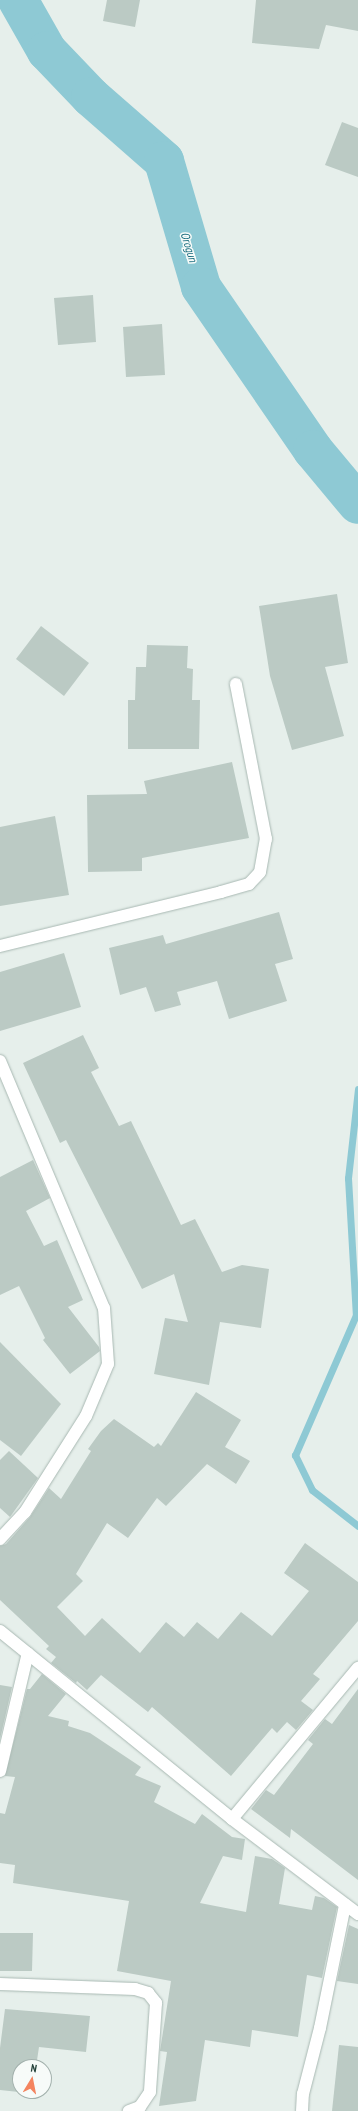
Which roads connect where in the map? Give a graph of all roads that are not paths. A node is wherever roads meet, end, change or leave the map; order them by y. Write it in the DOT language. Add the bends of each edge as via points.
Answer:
graph roads {
  1 [pos="236,684"];
  2 [pos="0,946"];
  3 [pos="0,1061"];
  4 [pos="0,1539"];
  5 [pos="0,1631"];
  6 [pos="28,1653"];
  7 [pos="358,1668"];
  8 [pos="0,1771"];
  9 [pos="232,1820"];
  10 [pos="345,1905"];
  11 [pos="358,1914"];
  12 [pos="0,1984"];
  13 [pos="129,2111"];
  14 [pos="302,2111"];
  1 -- 2 [label="street" via="266,839 260,872 249,884"];
  3 -- 4 [label="street" via="104,1308 108,1364 86,1416 25,1512"];
  5 -- 6 [label="street"];
  6 -- 8 [label="street"];
  6 -- 9 [label="street"];
  7 -- 9 [label="street"];
  9 -- 10 [label="street"];
  10 -- 11 [label="street"];
  10 -- 14 [label="street" via="320,2028 303,2094"];
  12 -- 13 [label="street" via="135,1989 148,1993 156,2002 150,2092 140,2107"];
}
